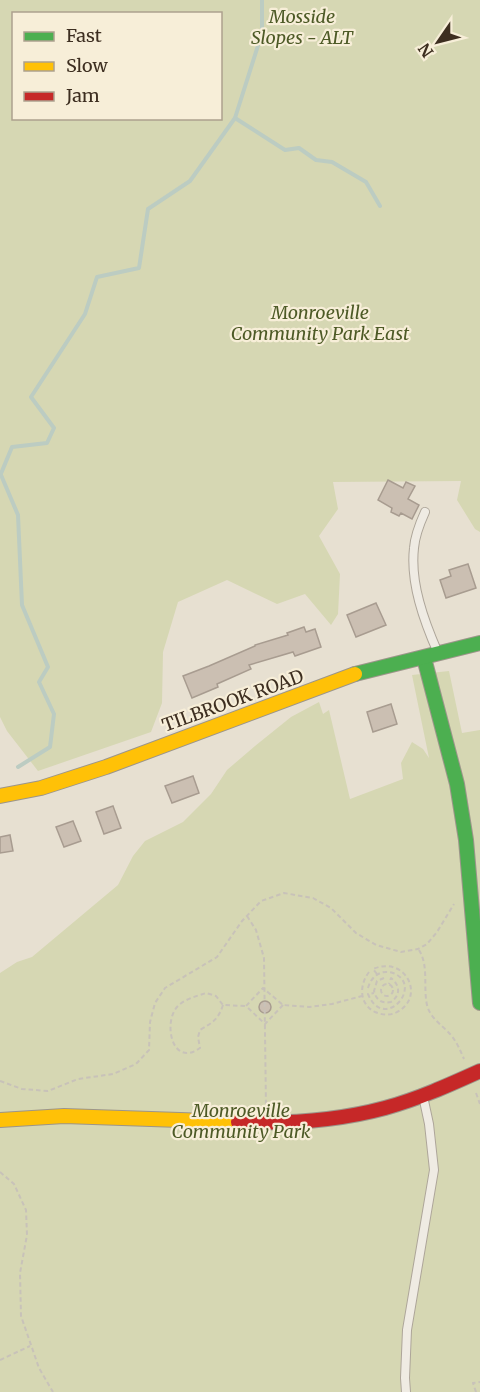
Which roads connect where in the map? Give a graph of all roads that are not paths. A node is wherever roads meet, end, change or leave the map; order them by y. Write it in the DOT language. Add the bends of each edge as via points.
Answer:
graph roads {
  1 [pos="425,512"];
  2 [pos="480,643"];
  3 [pos="438,654"];
  4 [pos="424,658"];
  5 [pos="0,796"];
  6 [pos="480,1003"];
  7 [pos="475,1073"];
  8 [pos="423,1095"];
  9 [pos="0,1120"];
  10 [pos="406,1392"];
  1 -- 3 [label="lane" via="418,526 413,560 418,594"];
  2 -- 3 [label="street, TILBROOK ROAD"];
  3 -- 4 [label="street, TILBROOK ROAD"];
  4 -- 5 [label="street, TILBROOK ROAD" via="364,671 106,767 41,788"];
  4 -- 6 [label="street" via="457,784 466,840"];
  7 -- 8 [label="street"];
  8 -- 9 [label="street" via="384,1108 323,1120 267,1123 64,1116"];
  8 -- 10 [label="lane" via="434,1170 407,1330"];
}
